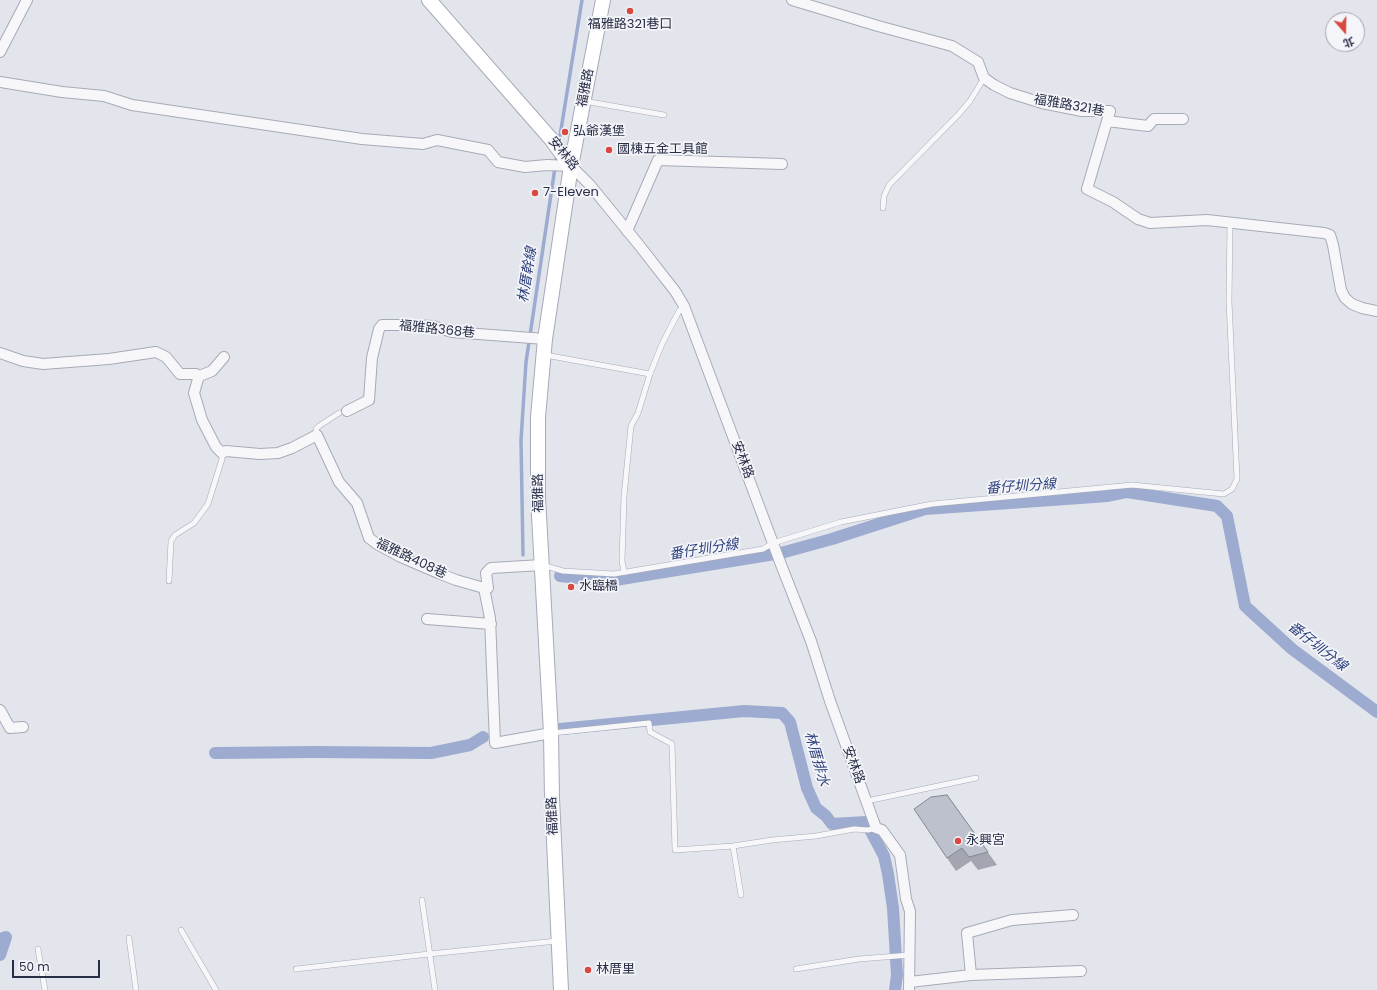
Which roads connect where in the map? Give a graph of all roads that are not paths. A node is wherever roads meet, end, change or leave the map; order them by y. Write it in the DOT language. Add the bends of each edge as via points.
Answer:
graph roads {
  1 [pos="27,0"];
  2 [pos="429,0"];
  3 [pos="603,0"];
  4 [pos="792,0"];
  5 [pos="0,52"];
  6 [pos="984,78"];
  7 [pos="0,82"];
  8 [pos="584,101"];
  9 [pos="664,115"];
  10 [pos="1183,119"];
  11 [pos="1107,121"];
  12 [pos="566,163"];
  13 [pos="782,164"];
  14 [pos="883,208"];
  15 [pos="1230,222"];
  16 [pos="627,231"];
  17 [pos="684,306"];
  18 [pos="1377,311"];
  19 [pos="541,339"];
  20 [pos="0,353"];
  21 [pos="543,354"];
  22 [pos="224,357"];
  23 [pos="650,374"];
  24 [pos="197,376"];
  25 [pos="343,412"];
  26 [pos="317,435"];
  27 [pos="222,453"];
  28 [pos="774,545"];
  29 [pos="542,565"];
  30 [pos="624,572"];
  31 [pos="169,581"];
  32 [pos="484,588"];
  33 [pos="428,619"];
  34 [pos="491,624"];
  35 [pos="0,710"];
  36 [pos="23,727"];
  37 [pos="551,733"];
  38 [pos="976,778"];
  39 [pos="866,801"];
  40 [pos="876,828"];
  41 [pos="733,846"];
  42 [pos="741,895"];
  43 [pos="422,900"];
  44 [pos="1072,916"];
  45 [pos="181,930"];
  46 [pos="129,938"];
  47 [pos="559,941"];
  48 [pos="38,949"];
  49 [pos="429,954"];
  50 [pos="910,955"];
  51 [pos="296,969"];
  52 [pos="796,970"];
  53 [pos="1081,971"];
  54 [pos="971,975"];
  55 [pos="909,986"];
  56 [pos="45,990"];
  57 [pos="136,990"];
  58 [pos="216,990"];
  59 [pos="435,990"];
  60 [pos="560,990"];
  1 -- 5 [label="street"];
  2 -- 12 [label="main road, 安林路" via="552,141"];
  3 -- 8 [label="main road, 福雅路"];
  4 -- 6 [label="street" via="952,46 978,62"];
  6 -- 11 [label="street, 福雅路321巷" via="1003,90 1042,103 1082,111 1110,111"];
  6 -- 14 [label="lane" via="970,101 889,185 884,196"];
  7 -- 12 [label="street" via="104,96 132,105 362,139 423,144 437,140 488,150 498,162 525,167"];
  8 -- 9 [label="lane"];
  8 -- 12 [label="main road, 福雅路"];
  10 -- 11 [label="street" via="1154,119 1148,126"];
  11 -- 15 [label="street, 福雅路321巷" via="1087,189 1138,219 1150,223 1207,220"];
  12 -- 16 [label="street, 安林路" via="590,185"];
  12 -- 19 [label="main road, 福雅路"];
  13 -- 16 [label="street" via="658,160"];
  15 -- 18 [label="street, 福雅路321巷" via="1330,235 1341,290 1345,298 1352,304"];
  15 -- 28 [label="lane" via="1229,301 1237,479 1232,489 1224,494 1132,485 932,504 840,522"];
  16 -- 17 [label="street, 安林路"];
  17 -- 23 [label="lane" via="662,344"];
  17 -- 28 [label="street, 安林路"];
  19 -- 21 [label="main road, 福雅路"];
  19 -- 25 [label="street, 福雅路368巷" via="452,332 433,326 382,325 372,358 369,400"];
  20 -- 24 [label="street" via="23,361 43,364 156,352 166,357 180,374"];
  21 -- 23 [label="lane"];
  21 -- 29 [label="main road, 福雅路" via="538,417 538,497"];
  22 -- 24 [label="street" via="212,371"];
  23 -- 30 [label="lane" via="638,413 631,426 624,496"];
  24 -- 27 [label="street" via="194,393 200,414 216,447"];
  25 -- 26 [label="lane" via="319,426 316,429"];
  26 -- 27 [label="street" via="278,453"];
  26 -- 32 [label="street, 福雅路408巷" via="339,482 357,503 369,538 401,557 456,580"];
  27 -- 31 [label="lane" via="208,504 194,524 175,535 171,541"];
  28 -- 30 [label="lane"];
  28 -- 39 [label="street, 安林路" via="811,641"];
  29 -- 30 [label="lane" via="563,571 614,574"];
  29 -- 32 [label="street" via="491,568 486,573 488,588"];
  29 -- 37 [label="main road, 福雅路"];
  32 -- 34 [label="street"];
  33 -- 34 [label="street"];
  34 -- 37 [label="street" via="496,743"];
  35 -- 36 [label="street" via="10,728"];
  37 -- 41 [label="lane" via="650,723 650,732 672,744 675,850"];
  37 -- 47 [label="main road, 福雅路"];
  38 -- 39 [label="lane"];
  39 -- 40 [label="street, 安林路"];
  40 -- 41 [label="lane"];
  40 -- 50 [label="street, 安林路" via="882,830 900,855 910,911"];
  41 -- 42 [label="lane"];
  43 -- 49 [label="lane"];
  44 -- 54 [label="street" via="1012,920 967,933"];
  45 -- 58 [label="lane"];
  46 -- 57 [label="lane"];
  47 -- 49 [label="lane"];
  47 -- 60 [label="main road, 福雅路"];
  48 -- 56 [label="lane"];
  49 -- 51 [label="lane"];
  49 -- 59 [label="lane"];
  50 -- 52 [label="lane" via="859,959"];
  50 -- 55 [label="street, 安林路"];
  53 -- 54 [label="street"];
  54 -- 55 [label="street"];
}
